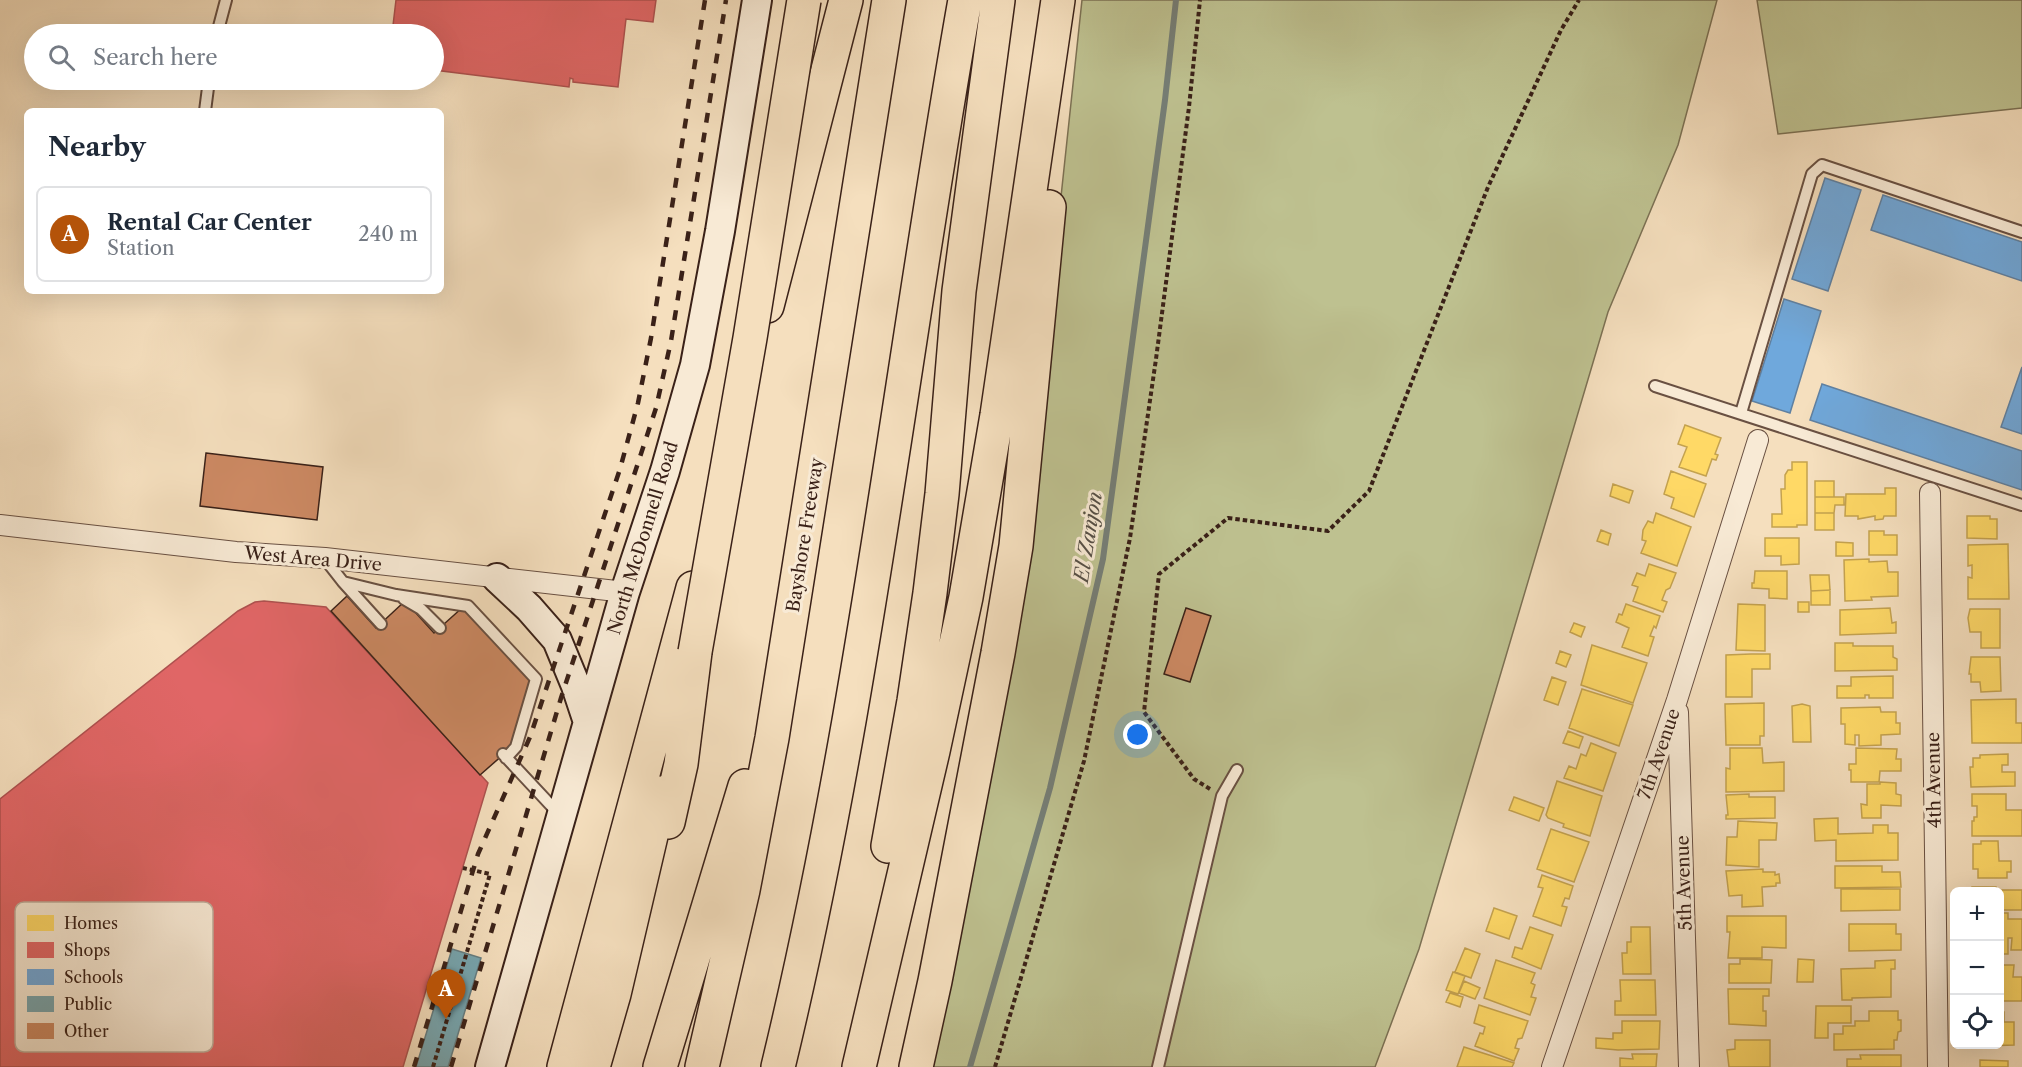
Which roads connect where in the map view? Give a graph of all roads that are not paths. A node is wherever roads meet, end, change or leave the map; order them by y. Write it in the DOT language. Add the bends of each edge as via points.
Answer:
graph roads {
  1 [pos="226,0"];
  2 [pos="757,0"];
  3 [pos="804,0"];
  4 [pos="846,0"];
  5 [pos="889,0"];
  6 [pos="965,0"];
  7 [pos="998,0"];
  8 [pos="1058,0"];
  9 [pos="1067,0"];
  10 [pos="220,24"];
  11 [pos="208,90"];
  12 [pos="205,108"];
  13 [pos="2022,232"];
  14 [pos="1655,386"];
  15 [pos="1741,413"];
  16 [pos="1758,440"];
  17 [pos="1930,493"];
  18 [pos="2022,505"];
  19 [pos="0,525"];
  20 [pos="325,558"];
  21 [pos="497,579"];
  22 [pos="343,582"];
  23 [pos="625,592"];
  24 [pos="396,595"];
  25 [pos="381,624"];
  26 [pos="440,628"];
  27 [pos="695,652"];
  28 [pos="998,653"];
  29 [pos="785,655"];
  30 [pos="1677,700"];
  31 [pos="588,722"];
  32 [pos="1237,770"];
  33 [pos="561,817"];
  34 [pos="490,1067"];
  35 [pos="564,1067"];
  36 [pos="593,1067"];
  37 [pos="607,1067"];
  38 [pos="660,1067"];
  39 [pos="702,1067"];
  40 [pos="778,1067"];
  41 [pos="837,1067"];
  42 [pos="859,1067"];
  43 [pos="894,1067"];
  44 [pos="916,1067"];
  45 [pos="1158,1067"];
  46 [pos="1552,1067"];
  47 [pos="1689,1067"];
  48 [pos="1938,1067"];
  1 -- 10 [label="lane"];
  2 -- 23 [label="street, North McDonnell Road" via="695,364"];
  3 -- 27 [label="highway, bridge"];
  4 -- 35 [label="highway"];
  5 -- 29 [label="highway, Bayshore Freeway"];
  6 -- 40 [label="highway" via="840,778"];
  7 -- 41 [label="highway" via="963,255 942,494 914,701 891,833"];
  8 -- 42 [label="highway" via="966,597"];
  9 -- 28 [label="highway" via="1016,546"];
  11 -- 12 [label="lane"];
  13 -- 15 [label="lane" via="1822,165 1812,174"];
  14 -- 15 [label="lane"];
  15 -- 18 [label="lane"];
  16 -- 30 [label="street, 7th Avenue"];
  17 -- 48 [label="street, 4th Avenue"];
  19 -- 20 [label="street, West Area Drive" via="236,552"];
  20 -- 21 [label="street, West Area Drive"];
  20 -- 22 [label="lane"];
  21 -- 23 [label="street, West Area Drive"];
  21 -- 31 [label="street" via="557,640"];
  22 -- 24 [label="lane"];
  22 -- 25 [label="lane"];
  23 -- 31 [label="street, North McDonnell Road"];
  24 -- 26 [label="lane" via="422,609"];
  24 -- 33 [label="lane" via="468,606 536,679 516,747 504,756"];
  27 -- 36 [label="highway"];
  27 -- 37 [label="highway" via="681,764 628,995"];
  28 -- 43 [label="highway"];
  28 -- 44 [label="highway"];
  29 -- 38 [label="highway"];
  29 -- 39 [label="highway, Bayshore Freeway" via="745,880"];
  30 -- 46 [label="street, 7th Avenue"];
  30 -- 47 [label="street, 5th Avenue"];
  31 -- 33 [label="street, North McDonnell Road"];
  32 -- 45 [label="lane" via="1222,796"];
  33 -- 34 [label="street, North McDonnell Road"];
}
